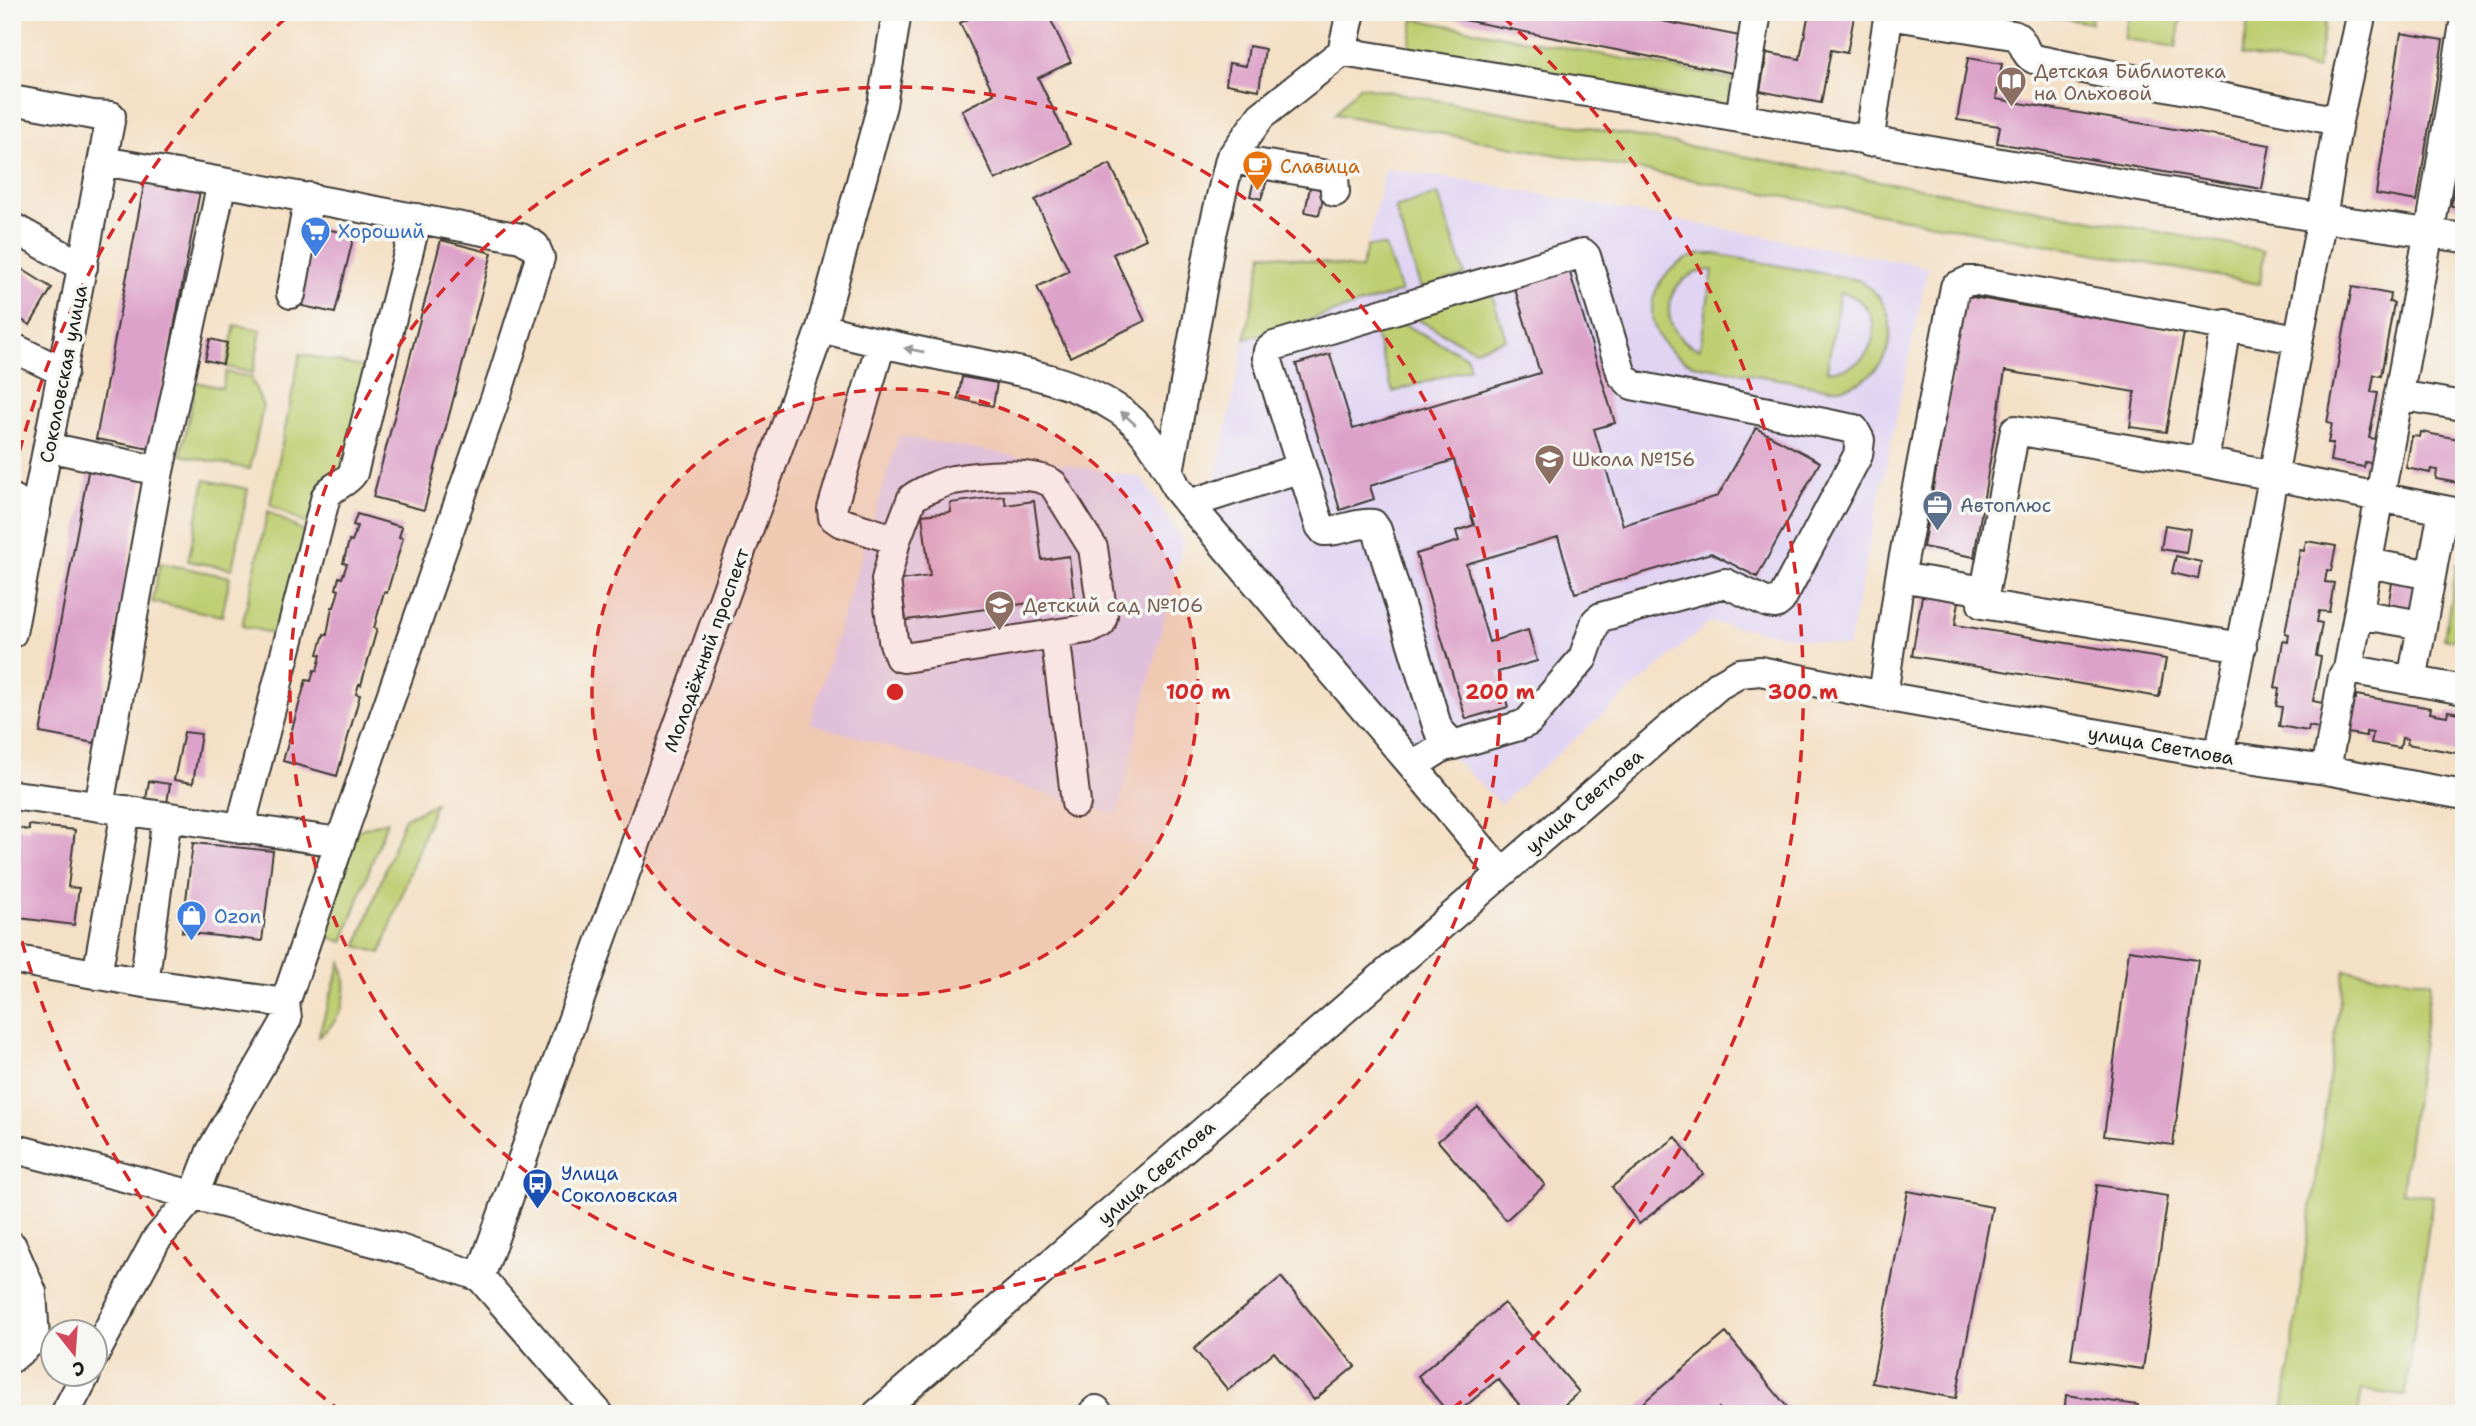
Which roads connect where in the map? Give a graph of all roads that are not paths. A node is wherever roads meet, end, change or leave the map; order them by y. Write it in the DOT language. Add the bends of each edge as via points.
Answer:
graph roads {
  1 [pos="897,12"];
  2 [pos="1350,12"];
  3 [pos="1757,12"];
  4 [pos="2362,12"];
  5 [pos="1889,14"];
  6 [pos="2464,24"];
  7 [pos="1342,52"];
  8 [pos="12,100"];
  9 [pos="1740,117"];
  10 [pos="2338,121"];
  11 [pos="2455,134"];
  12 [pos="1869,142"];
  13 [pos="1230,159"];
  14 [pos="103,161"];
  15 [pos="222,182"];
  16 [pos="1335,192"];
  17 [pos="309,197"];
  18 [pos="417,218"];
  19 [pos="2322,218"];
  20 [pos="12,227"];
  21 [pos="2429,231"];
  22 [pos="2464,238"];
  23 [pos="83,267"];
  24 [pos="291,294"];
  25 [pos="2226,324"];
  26 [pos="821,328"];
  27 [pos="2297,339"];
  28 [pos="881,344"];
  29 [pos="12,347"];
  30 [pos="63,372"];
  31 [pos="2399,395"];
  32 [pos="2464,402"];
  33 [pos="48,447"];
  34 [pos="2204,463"];
  35 [pos="1301,468"];
  36 [pos="159,471"];
  37 [pos="1169,472"];
  38 [pos="2274,476"];
  39 [pos="12,498"];
  40 [pos="2380,499"];
  41 [pos="1188,504"];
  42 [pos="2454,512"];
  43 [pos="36,513"];
  44 [pos="896,540"];
  45 [pos="2368,563"];
  46 [pos="2431,575"];
  47 [pos="1900,577"];
  48 [pos="1985,591"];
  49 [pos="2358,614"];
  50 [pos="2422,625"];
  51 [pos="13,627"];
  52 [pos="1055,634"];
  53 [pos="2242,647"];
  54 [pos="2348,669"];
  55 [pos="2412,681"];
  56 [pos="2464,690"];
  57 [pos="1883,696"];
  58 [pos="1453,745"];
  59 [pos="2220,755"];
  60 [pos="1413,766"];
  61 [pos="2326,770"];
  62 [pos="12,795"];
  63 [pos="2464,795"];
  64 [pos="1076,803"];
  65 [pos="99,806"];
  66 [pos="127,810"];
  67 [pos="167,817"];
  68 [pos="240,829"];
  69 [pos="340,842"];
  70 [pos="1501,872"];
  71 [pos="12,958"];
  72 [pos="97,975"];
  73 [pos="144,983"];
  74 [pos="285,1003"];
  75 [pos="12,1148"];
  76 [pos="194,1195"];
  77 [pos="12,1246"];
  78 [pos="480,1277"];
  79 [pos="108,1330"];
  80 [pos="12,1358"];
  81 [pos="79,1388"];
  82 [pos="65,1414"];
  83 [pos="599,1414"];
  84 [pos="877,1414"];
  85 [pos="1092,1414"];
  86 [pos="1099,1414"];
  1 -- 26 [label="street, Молодёжный проспект" via="882,105"];
  2 -- 7 [label="street"];
  3 -- 9 [label="street"];
  4 -- 10 [label="street"];
  5 -- 10 [label="street" via="2013,35 2034,59"];
  5 -- 12 [label="street"];
  6 -- 11 [label="street"];
  7 -- 9 [label="street"];
  7 -- 13 [label="street" via="1261,116"];
  8 -- 14 [label="street, Соколовская улица" via="111,116"];
  9 -- 12 [label="street"];
  10 -- 19 [label="street"];
  11 -- 21 [label="street"];
  12 -- 19 [label="street"];
  13 -- 16 [label="street" via="1334,176"];
  13 -- 37 [label="street"];
  14 -- 15 [label="street"];
  14 -- 23 [label="street, Соколовская улица"];
  15 -- 17 [label="street"];
  15 -- 36 [label="street"];
  17 -- 18 [label="street"];
  17 -- 24 [label="street"];
  18 -- 68 [label="street" via="353,473 326,496"];
  18 -- 69 [label="street" via="521,238 535,246 540,258"];
  19 -- 21 [label="street"];
  19 -- 27 [label="street"];
  20 -- 23 [label="street"];
  21 -- 22 [label="street"];
  21 -- 31 [label="street"];
  23 -- 30 [label="street, Соколовская улица"];
  25 -- 27 [label="street"];
  25 -- 34 [label="street"];
  25 -- 47 [label="street" via="1977,281 1955,287"];
  26 -- 28 [label="street"];
  26 -- 78 [label="street, Молодёжный проспект"];
  27 -- 38 [label="street"];
  37 -- 28 [label="street, one-way" via="1140,429 1121,411 1082,389 1032,373"];
  28 -- 44 [label="street" via="832,509 840,523"];
  29 -- 30 [label="street"];
  30 -- 33 [label="street, Соколовская улица"];
  31 -- 32 [label="street" via="2463,407"];
  31 -- 40 [label="street"];
  33 -- 36 [label="street"];
  33 -- 43 [label="street, Соколовская улица"];
  34 -- 38 [label="street"];
  34 -- 48 [label="street" via="2015,430"];
  35 -- 41 [label="street"];
  35 -- 58 [label="street" via="1324,531 1364,523 1377,530 1438,729"];
  35 -- 58 [label="street" via="1267,358 1274,346 1578,253 1586,256 1622,375 1632,385 1854,429 1860,440 1858,455 1776,604 1725,583 1601,617 1583,658 1528,722"];
  36 -- 65 [label="street"];
  37 -- 41 [label="street"];
  38 -- 40 [label="street"];
  38 -- 53 [label="street"];
  39 -- 43 [label="street"];
  40 -- 42 [label="street"];
  40 -- 45 [label="street"];
  41 -- 60 [label="street"];
  42 -- 46 [label="street"];
  43 -- 51 [label="street, Соколовская улица"];
  44 -- 52 [label="street" via="886,580 899,657"];
  44 -- 52 [label="street" via="912,498 951,480 1009,475 1050,481 1093,548 1102,616 1101,623 1092,628"];
  45 -- 46 [label="street"];
  45 -- 49 [label="street"];
  46 -- 50 [label="street"];
  47 -- 48 [label="street"];
  47 -- 57 [label="street"];
  48 -- 53 [label="street" via="1982,604"];
  49 -- 50 [label="street"];
  49 -- 54 [label="street"];
  50 -- 55 [label="street"];
  52 -- 64 [label="street"];
  53 -- 59 [label="street"];
  54 -- 55 [label="street"];
  54 -- 61 [label="street"];
  55 -- 56 [label="street"];
  57 -- 59 [label="street, улица Светлова"];
  57 -- 70 [label="street, улица Светлова" via="1760,671 1740,673 1719,685"];
  58 -- 60 [label="street"];
  59 -- 61 [label="street, улица Светлова"];
  60 -- 70 [label="street"];
  61 -- 63 [label="street, улица Светлова"];
  62 -- 65 [label="street"];
  65 -- 66 [label="street"];
  66 -- 67 [label="street"];
  66 -- 72 [label="street"];
  67 -- 68 [label="street"];
  67 -- 73 [label="street"];
  68 -- 69 [label="street"];
  69 -- 74 [label="street"];
  70 -- 84 [label="street, улица Светлова"];
  71 -- 72 [label="street"];
  72 -- 73 [label="street"];
  73 -- 74 [label="street"];
  74 -- 76 [label="street" via="287,1019 211,1151"];
  75 -- 76 [label="street"];
  76 -- 78 [label="street" via="397,1248"];
  76 -- 79 [label="street" via="156,1240"];
  77 -- 80 [label="street" via="32,1292 36,1339"];
  78 -- 83 [label="street"];
  81 -- 82 [label="street"];
  85 -- 86 [label="street" via="1096,1410"];
}
